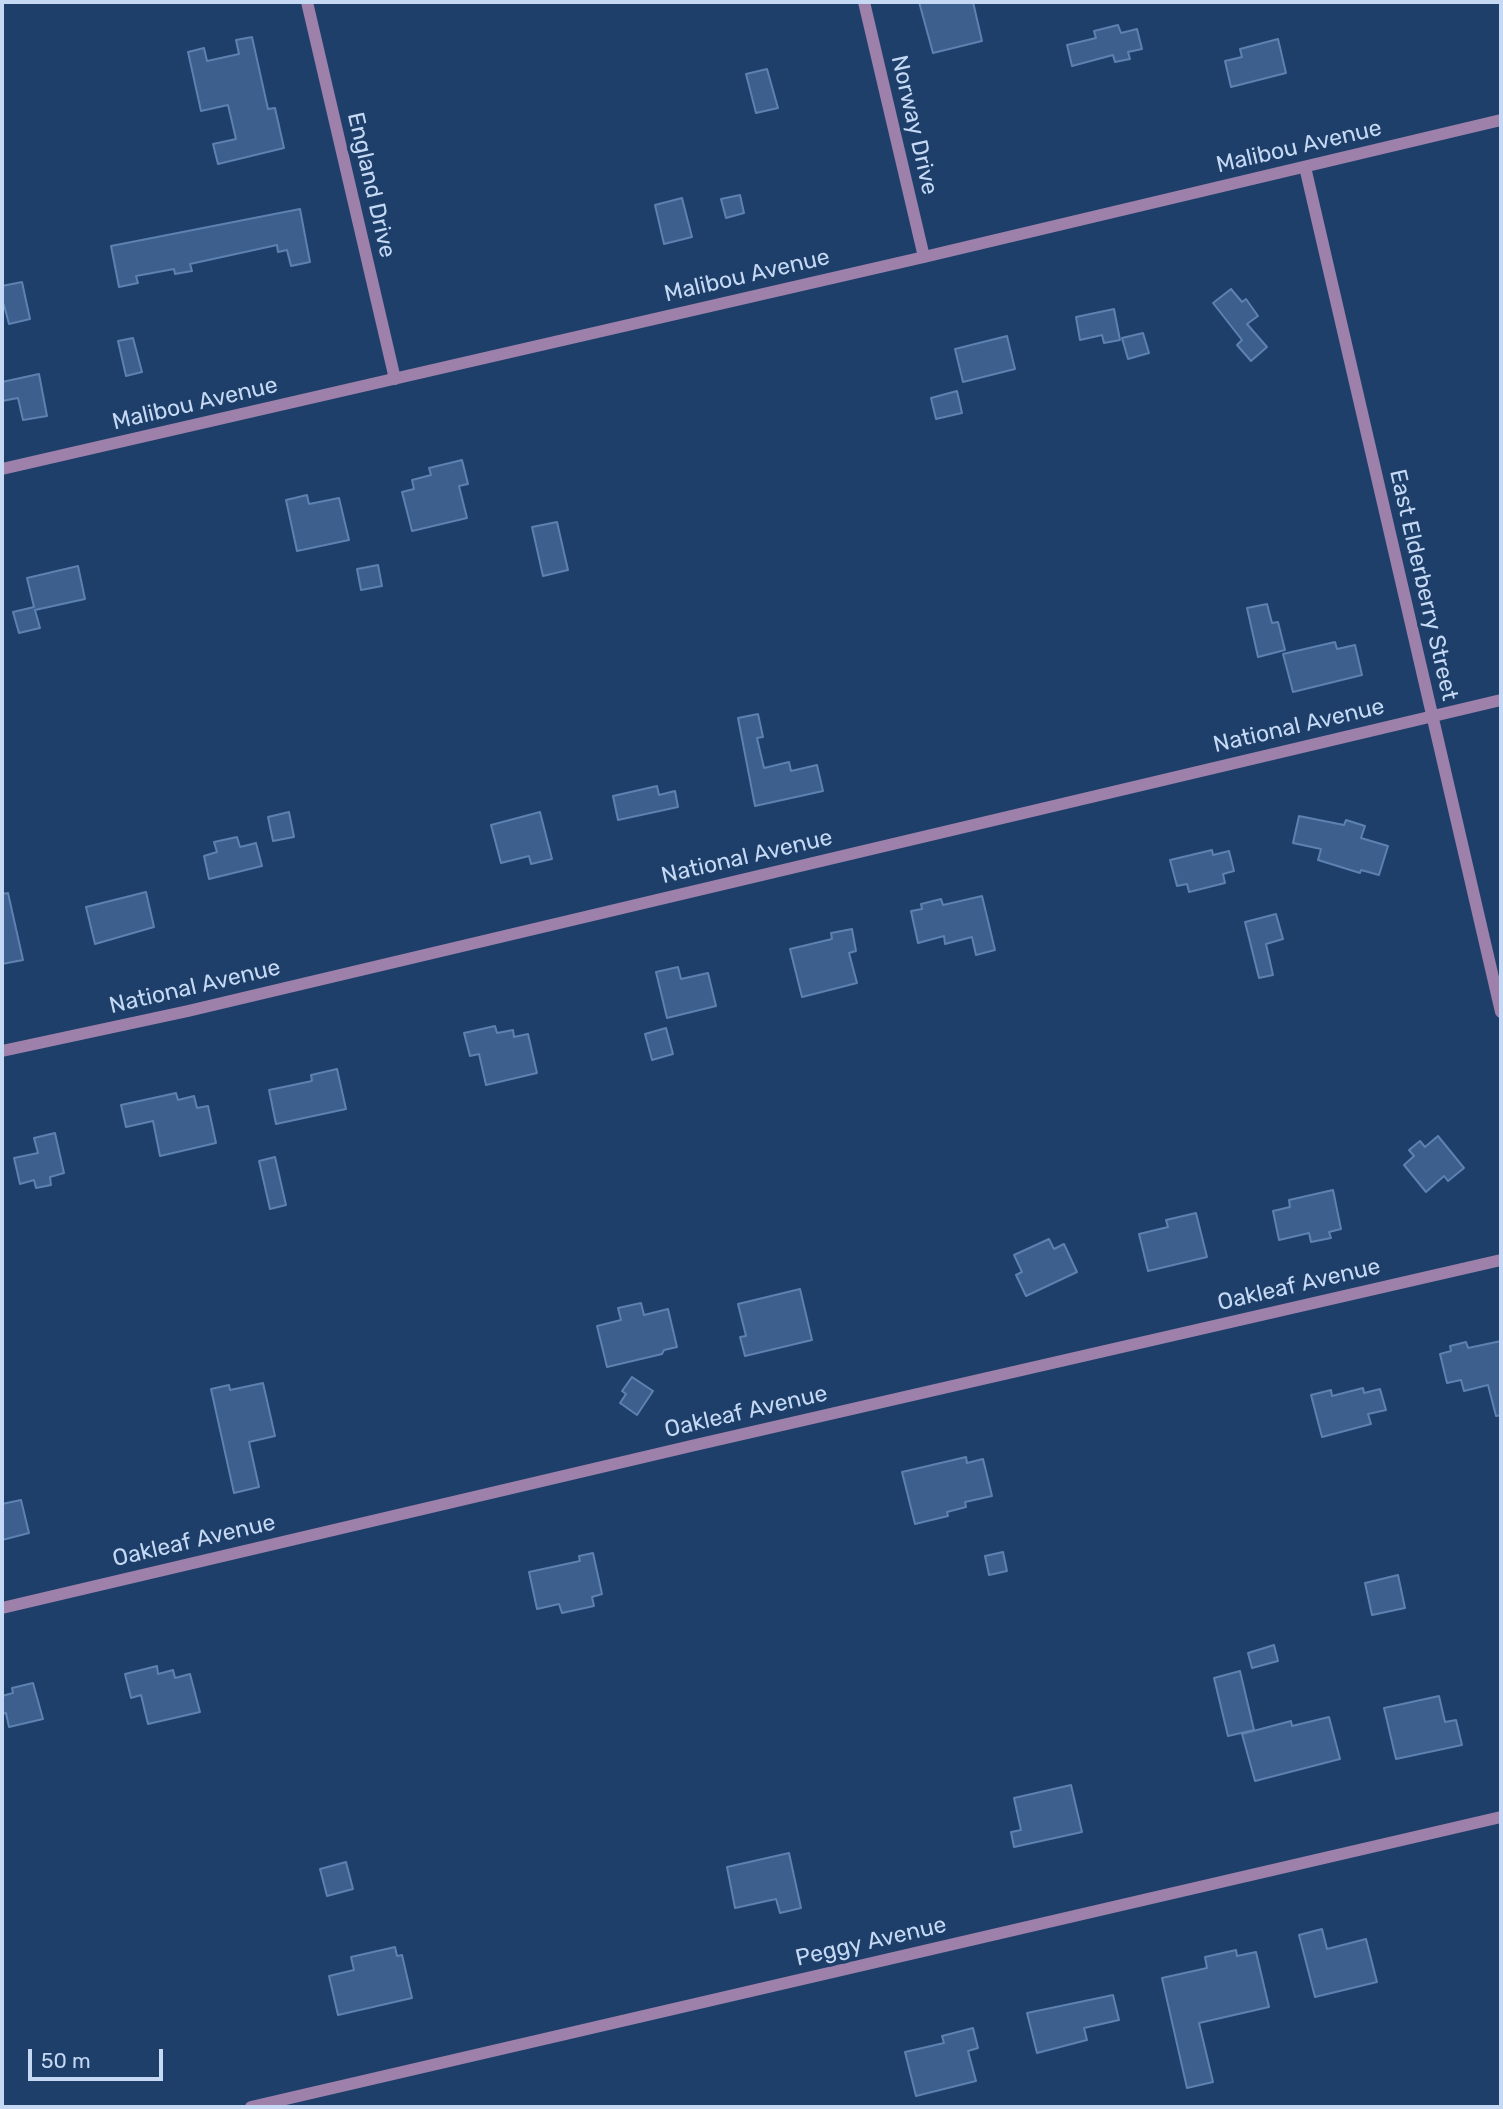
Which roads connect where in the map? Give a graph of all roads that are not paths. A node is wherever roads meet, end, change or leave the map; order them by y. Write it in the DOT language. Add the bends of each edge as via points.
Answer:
graph roads {
  1 [pos="307,2"];
  2 [pos="864,2"];
  3 [pos="1501,120"];
  4 [pos="1305,167"];
  5 [pos="924,257"];
  6 [pos="395,379"];
  7 [pos="2,469"];
  8 [pos="1501,700"];
  9 [pos="1431,716"];
  10 [pos="1501,1012"];
  11 [pos="2,1051"];
  12 [pos="1501,1260"];
  13 [pos="2,1608"];
  14 [pos="1501,1817"];
  15 [pos="251,2107"];
  1 -- 6 [label="street, England Drive"];
  2 -- 5 [label="street, Norway Drive"];
  3 -- 4 [label="street, Malibou Avenue"];
  4 -- 5 [label="street, Malibou Avenue"];
  4 -- 9 [label="street, East Elderberry Street"];
  5 -- 6 [label="street, Malibou Avenue"];
  6 -- 7 [label="street, Malibou Avenue"];
  8 -- 9 [label="street, National Avenue"];
  9 -- 10 [label="street, East Elderberry Street"];
  9 -- 11 [label="street, National Avenue" via="188,1011"];
  12 -- 13 [label="street, Oakleaf Avenue"];
  14 -- 15 [label="street, Peggy Avenue"];
}
